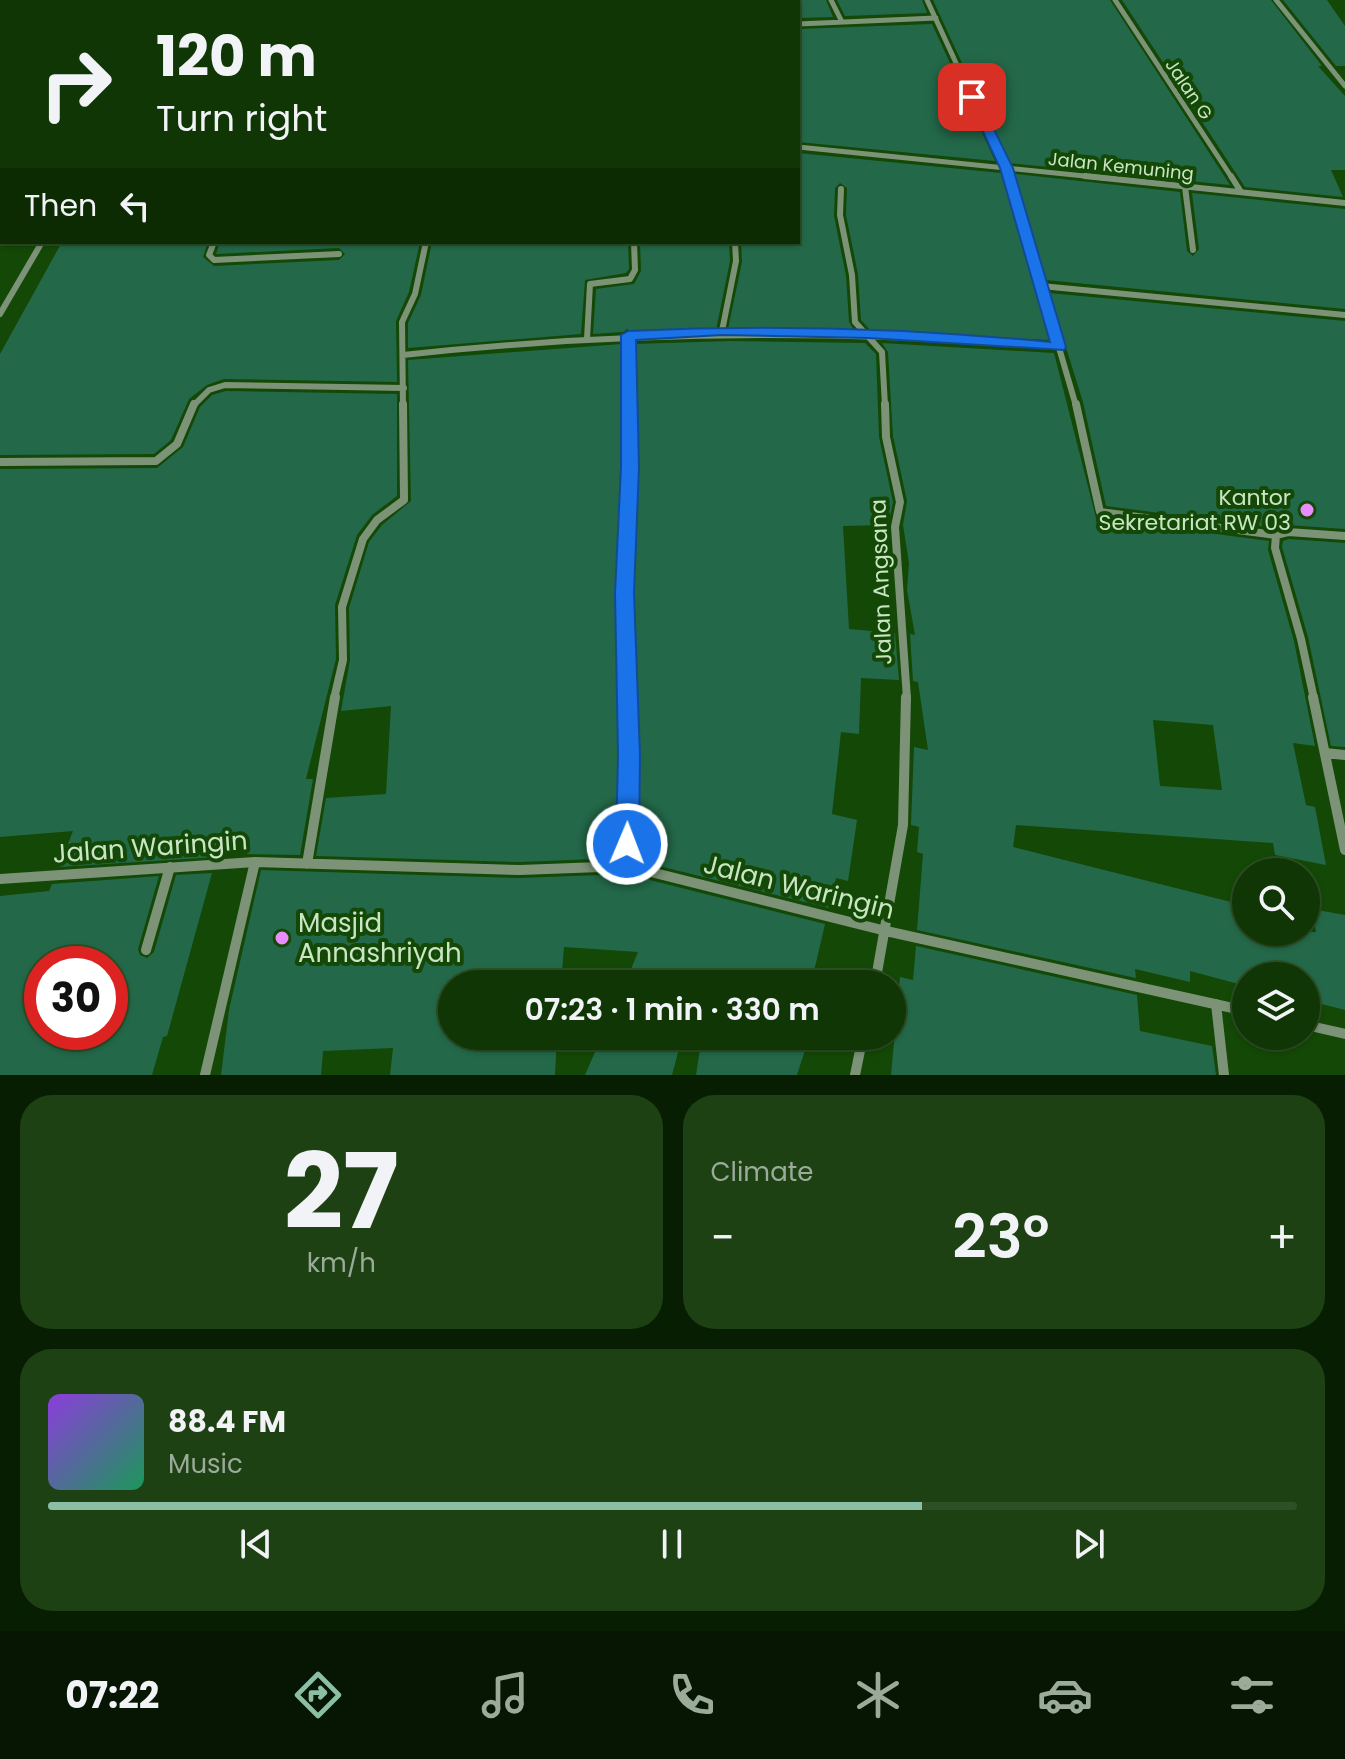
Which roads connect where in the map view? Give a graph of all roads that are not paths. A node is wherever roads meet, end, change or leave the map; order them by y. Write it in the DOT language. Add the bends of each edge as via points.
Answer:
graph roads {
  1 [pos="831,0"];
  2 [pos="927,0"];
  3 [pos="1115,0"];
  4 [pos="1276,0"];
  5 [pos="936,18"];
  6 [pos="841,20"];
  7 [pos="800,24"];
  8 [pos="1345,86"];
  9 [pos="800,147"];
  10 [pos="1006,168"];
  11 [pos="1185,187"];
  12 [pos="841,189"];
  13 [pos="1241,192"];
  14 [pos="1345,203"];
  15 [pos="41,244"];
  16 [pos="213,244"];
  17 [pos="426,244"];
  18 [pos="634,244"];
  19 [pos="735,244"];
  20 [pos="1193,250"];
  21 [pos="339,254"];
  22 [pos="1041,286"];
  23 [pos="0,314"];
  24 [pos="1345,315"];
  25 [pos="722,331"];
  26 [pos="868,333"];
  27 [pos="628,335"];
  28 [pos="587,339"];
  29 [pos="1059,347"];
  30 [pos="403,355"];
  31 [pos="404,388"];
  32 [pos="0,462"];
  33 [pos="1276,535"];
  34 [pos="1345,536"];
  35 [pos="1325,753"];
  36 [pos="1345,755"];
  37 [pos="1345,850"];
  38 [pos="255,862"];
  39 [pos="307,864"];
  40 [pos="627,866"];
  41 [pos="170,867"];
  42 [pos="0,879"];
  43 [pos="886,931"];
  44 [pos="146,950"];
  45 [pos="878,970"];
  46 [pos="1216,1004"];
  47 [pos="1232,1008"];
  48 [pos="1320,1028"];
  49 [pos="1345,1034"];
  50 [pos="860,1050"];
  51 [pos="205,1075"];
  52 [pos="855,1075"];
  53 [pos="1224,1075"];
  1 -- 6 [label="street"];
  2 -- 5 [label="street"];
  3 -- 13 [label="street, Jalan G"];
  4 -- 8 [label="street"];
  5 -- 6 [label="street"];
  5 -- 10 [label="street"];
  6 -- 7 [label="street"];
  9 -- 10 [label="street, Jalan Kemuning"];
  10 -- 11 [label="street, Jalan Kemuning"];
  10 -- 22 [label="street"];
  11 -- 13 [label="street, Jalan Kemuning"];
  11 -- 20 [label="street"];
  12 -- 26 [label="street, Jalan Angsana" via="855,322"];
  13 -- 14 [label="street, Jalan Kemuning"];
  15 -- 23 [label="street"];
  16 -- 21 [label="street" via="209,255 214,260"];
  17 -- 30 [label="street" via="415,294 402,322"];
  18 -- 28 [label="street" via="630,279 590,284"];
  19 -- 25 [label="street"];
  22 -- 24 [label="street"];
  22 -- 29 [label="street"];
  25 -- 26 [label="street"];
  25 -- 27 [label="street"];
  26 -- 29 [label="street"];
  26 -- 43 [label="street, Jalan Angsana" via="882,352 886,437 900,502 895,527 907,705 903,825"];
  27 -- 28 [label="street"];
  27 -- 40 [label="street"];
  28 -- 30 [label="street"];
  29 -- 33 [label="street" via="1100,512"];
  30 -- 31 [label="street"];
  31 -- 32 [label="street" via="216,386 197,396 177,443 167,457 156,461"];
  31 -- 39 [label="street" via="404,500 377,520 363,539 342,607 343,660"];
  33 -- 34 [label="street"];
  33 -- 35 [label="street"];
  35 -- 36 [label="street"];
  35 -- 37 [label="street"];
  38 -- 39 [label="street, Jalan Waringin"];
  38 -- 41 [label="street, Jalan Waringin"];
  38 -- 51 [label="street"];
  39 -- 40 [label="street, Jalan Waringin" via="520,870"];
  40 -- 43 [label="street, Jalan Waringin"];
  41 -- 42 [label="street, Jalan Waringin"];
  41 -- 44 [label="street"];
  43 -- 45 [label="street, Jalan Angsana"];
  43 -- 46 [label="street, Jalan Waringin"];
  46 -- 47 [label="street, Jalan Waringin"];
  46 -- 53 [label="street"];
  48 -- 49 [label="street"];
  50 -- 52 [label="street"];
}
